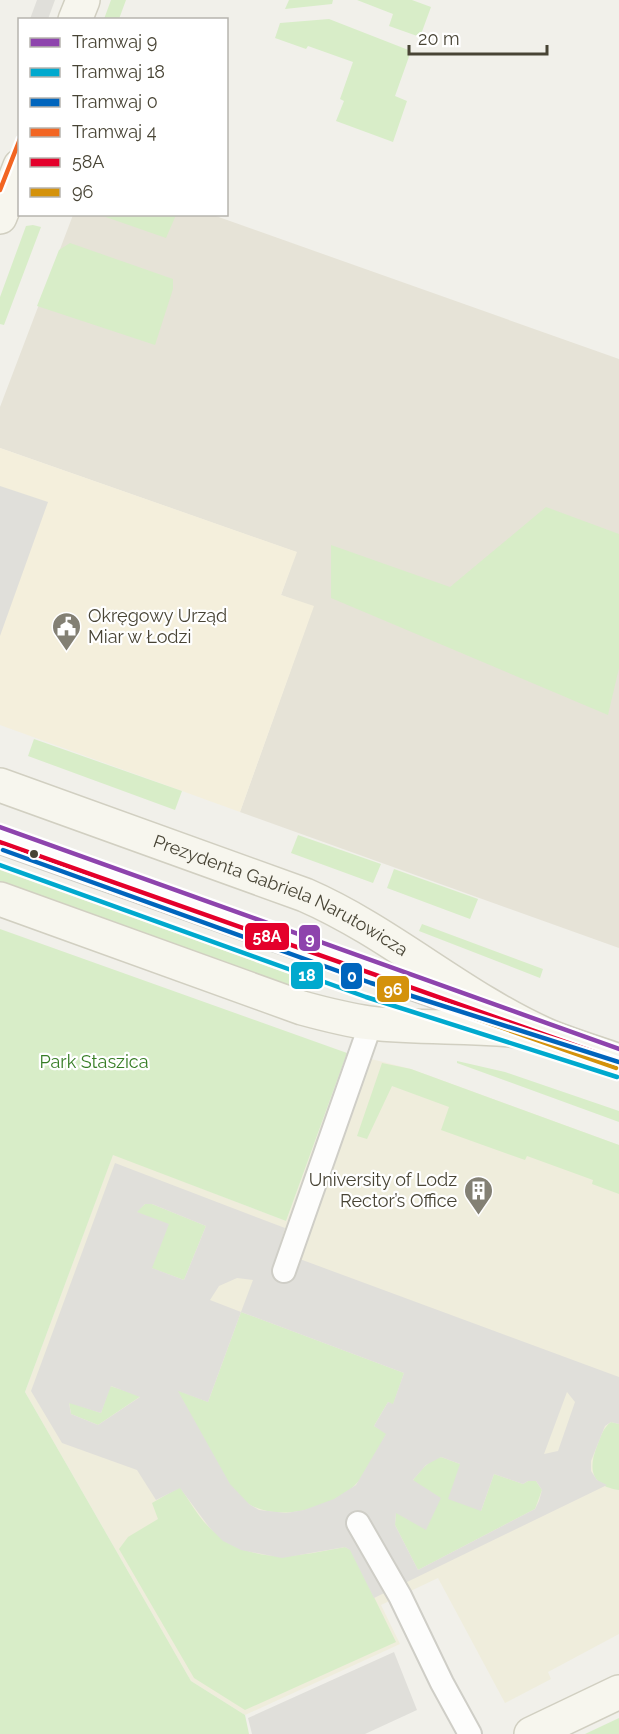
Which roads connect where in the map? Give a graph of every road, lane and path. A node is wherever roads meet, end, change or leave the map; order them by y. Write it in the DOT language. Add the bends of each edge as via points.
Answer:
graph roads {
  1 [pos="83,0"];
  2 [pos="76,18"];
  3 [pos="18,171"];
  4 [pos="0,217"];
  5 [pos="0,784"];
  6 [pos="0,842"];
  7 [pos="0,900"];
  8 [pos="371,1023"];
  9 [pos="545,1035"];
  10 [pos="619,1061"];
  11 [pos="284,1272"];
  12 [pos="358,1523"];
  13 [pos="619,1692"];
  14 [pos="470,1734"];
  15 [pos="531,1734"];
  1 -- 2 [label="street"];
  3 -- 4 [label="street"];
  5 -- 9 [label="street, Prezydenta Gabriela Narutowicza" via="343,912"];
  6 -- 9 [label="lane"];
  7 -- 8 [label="street, Prezydenta Gabriela Narutowicza" via="302,1008"];
  8 -- 9 [label="street, Prezydenta Gabriela Narutowicza" via="488,1027"];
  8 -- 11 [label="lane"];
  9 -- 10 [label="street, Prezydenta Gabriela Narutowicza"];
  12 -- 14 [label="lane"];
  13 -- 15 [label="street"];
}
